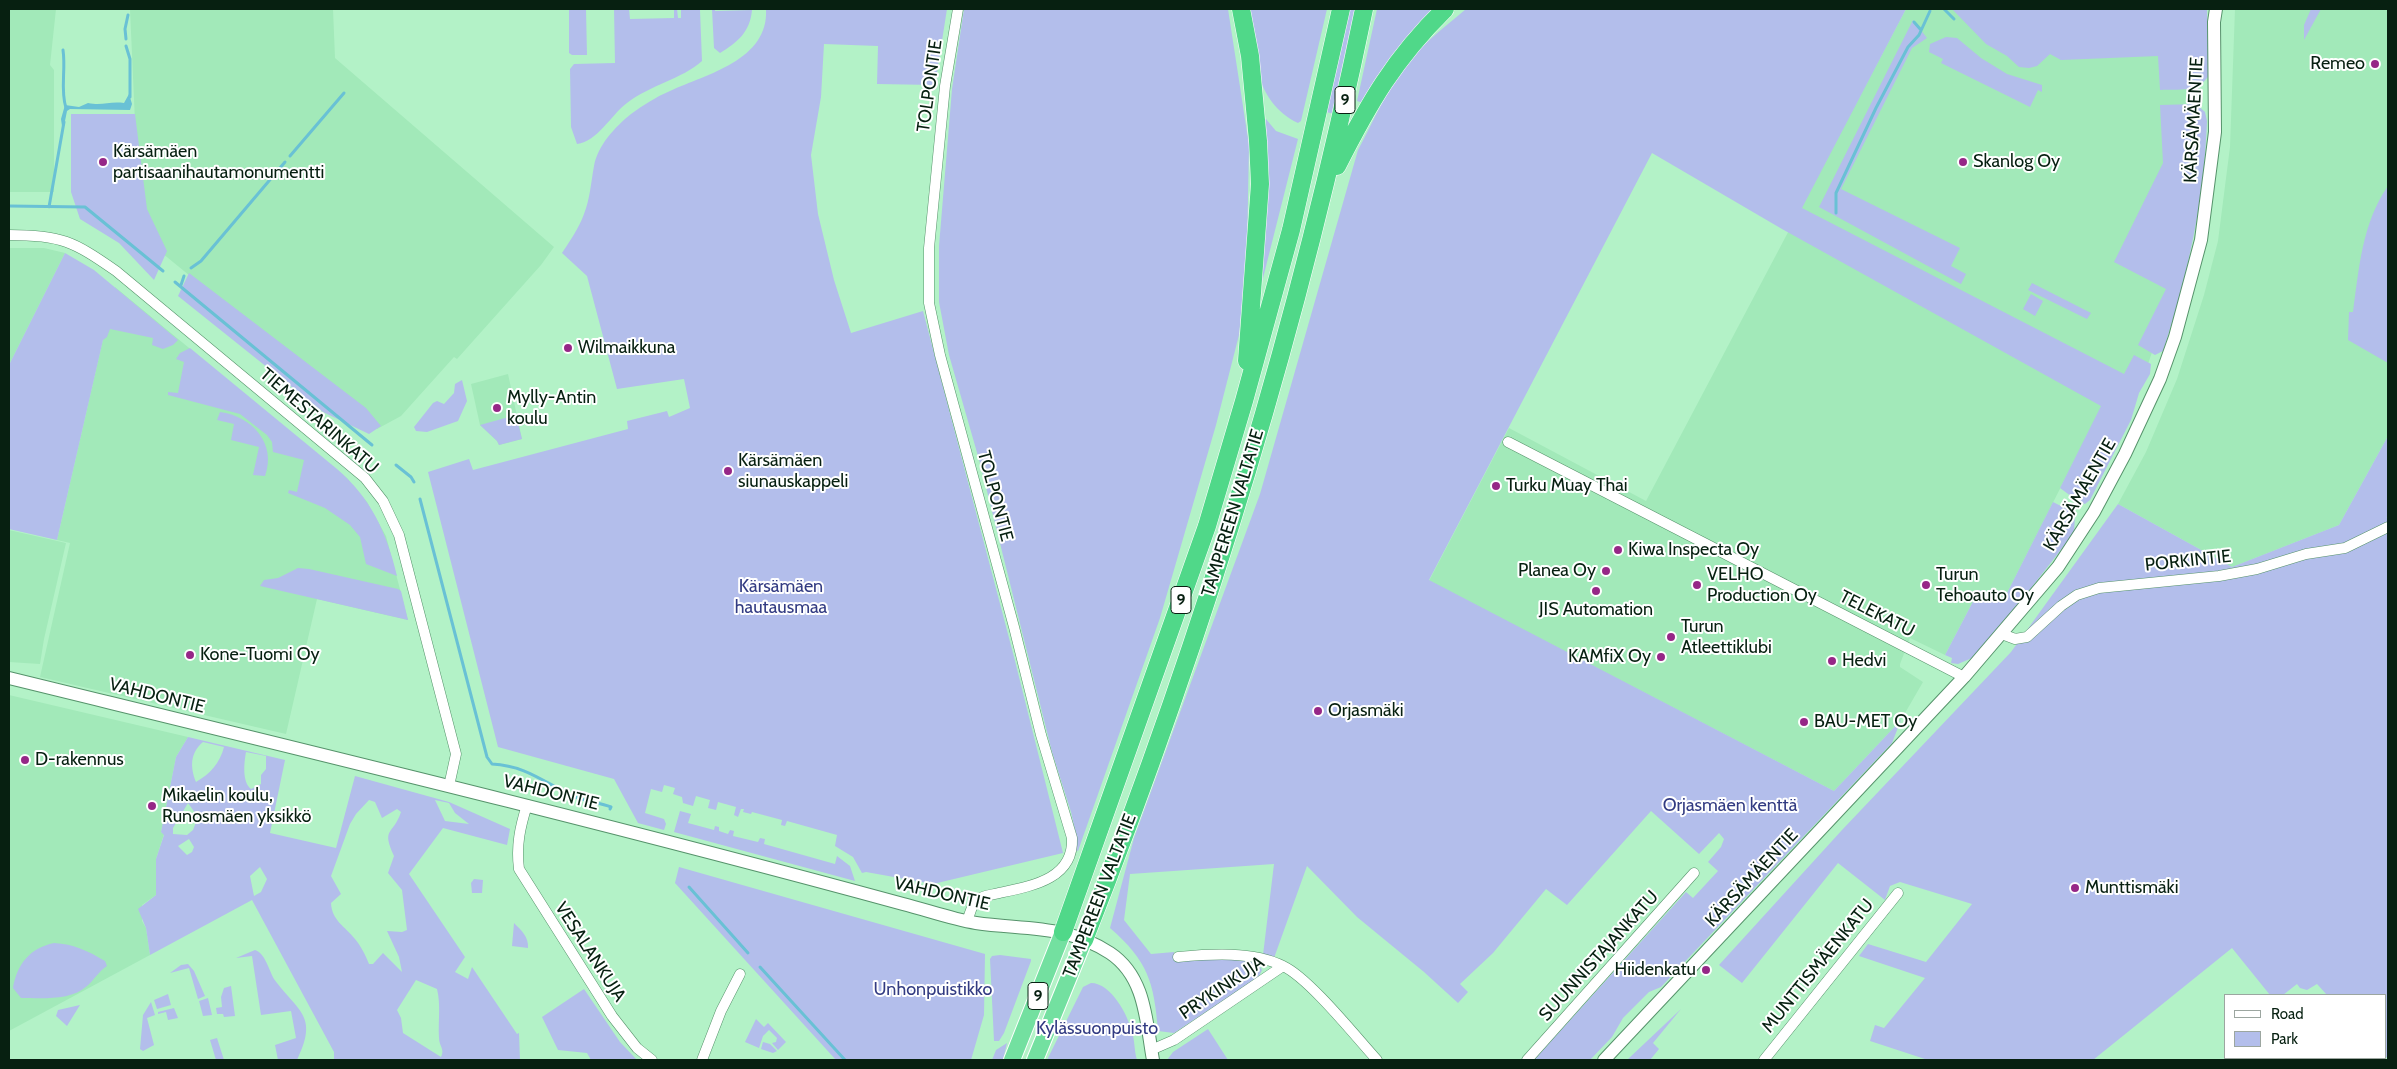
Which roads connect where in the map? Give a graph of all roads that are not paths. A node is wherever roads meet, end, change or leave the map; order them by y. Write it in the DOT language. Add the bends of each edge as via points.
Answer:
graph roads {
  1 [pos="958,9"];
  2 [pos="1240,9"];
  3 [pos="1341,9"];
  4 [pos="1364,9"];
  5 [pos="1445,9"];
  6 [pos="2211,9"];
  7 [pos="2216,9"];
  8 [pos="2214,22"];
  9 [pos="1324,191"];
  10 [pos="9,235"];
  11 [pos="1244,401"];
  12 [pos="1508,442"];
  13 [pos="2388,527"];
  14 [pos="2002,634"];
  15 [pos="9,678"];
  16 [pos="1964,678"];
  17 [pos="448,786"];
  18 [pos="527,805"];
  19 [pos="1694,873"];
  20 [pos="1898,893"];
  21 [pos="967,921"];
  22 [pos="1063,932"];
  23 [pos="1084,940"];
  24 [pos="1178,957"];
  25 [pos="1283,966"];
  26 [pos="740,974"];
  27 [pos="1152,1055"];
  28 [pos="652,1060"];
  29 [pos="702,1060"];
  30 [pos="1012,1060"];
  31 [pos="1035,1060"];
  32 [pos="1377,1060"];
  33 [pos="1527,1060"];
  34 [pos="1604,1060"];
  35 [pos="1764,1060"];
  1 -- 21 [label="street, TOLPONTIE" via="945,86 931,228 929,303 1041,735 1072,838 1072,854 1063,869 1041,881 980,898 972,907"];
  2 -- 11 [label="highway" via="1250,56 1260,184"];
  3 -- 11 [label="highway, TAMPEREEN VALTATIE / 9" via="1303,183"];
  4 -- 9 [label="highway, TAMPEREEN VALTATIE / 9"];
  5 -- 9 [label="highway" via="1402,54 1385,78"];
  6 -- 8 [label="street, KÄRSÄMÄENTIE"];
  7 -- 8 [label="street, KÄRSÄMÄENTIE"];
  8 -- 14 [label="street, KÄRSÄMÄENTIE" via="2215,132 2208,192 2201,240 2175,337 2144,417 2094,512 2058,567"];
  9 -- 23 [label="highway, TAMPEREEN VALTATIE / 9" via="1267,404 1227,535 1159,737"];
  10 -- 17 [label="street, TIEMESTARINKATU" via="56,237 89,252 116,271 365,478 384,501 399,535 456,754"];
  11 -- 22 [label="highway, TAMPEREEN VALTATIE / 9" via="1207,526"];
  12 -- 16 [label="street, TELEKATU"];
  13 -- 14 [label="street, PORKINTIE" via="2345,548 2288,558 2257,568 2219,576 2100,588 2061,606 2027,637 2016,639"];
  14 -- 16 [label="street, KÄRSÄMÄENTIE"];
  15 -- 17 [label="street, VAHDONTIE"];
  16 -- 34 [label="street, KÄRSÄMÄENTIE"];
  17 -- 18 [label="street, VAHDONTIE"];
  18 -- 21 [label="street, VAHDONTIE"];
  18 -- 28 [label="street, VESALANKUJA" via="516,852 518,869 612,1016 637,1048"];
  19 -- 33 [label="street, SUUNNISTAJANKATU"];
  20 -- 35 [label="street, MUNTTISMÄENKATU"];
  21 -- 22 [label="street, VAHDONTIE"];
  22 -- 23 [label="street, VAHDONTIE"];
  22 -- 30 [label="highway, TAMPEREEN VALTATIE / 9"];
  23 -- 27 [label="street, VAHDONTIE" via="1114,956 1135,980"];
  23 -- 31 [label="highway, TAMPEREEN VALTATIE / 9"];
  24 -- 25 [label="street" via="1236,956"];
  25 -- 27 [label="street, PRYKINKUJA"];
  25 -- 32 [label="street" via="1308,986"];
  26 -- 29 [label="street"];
}
